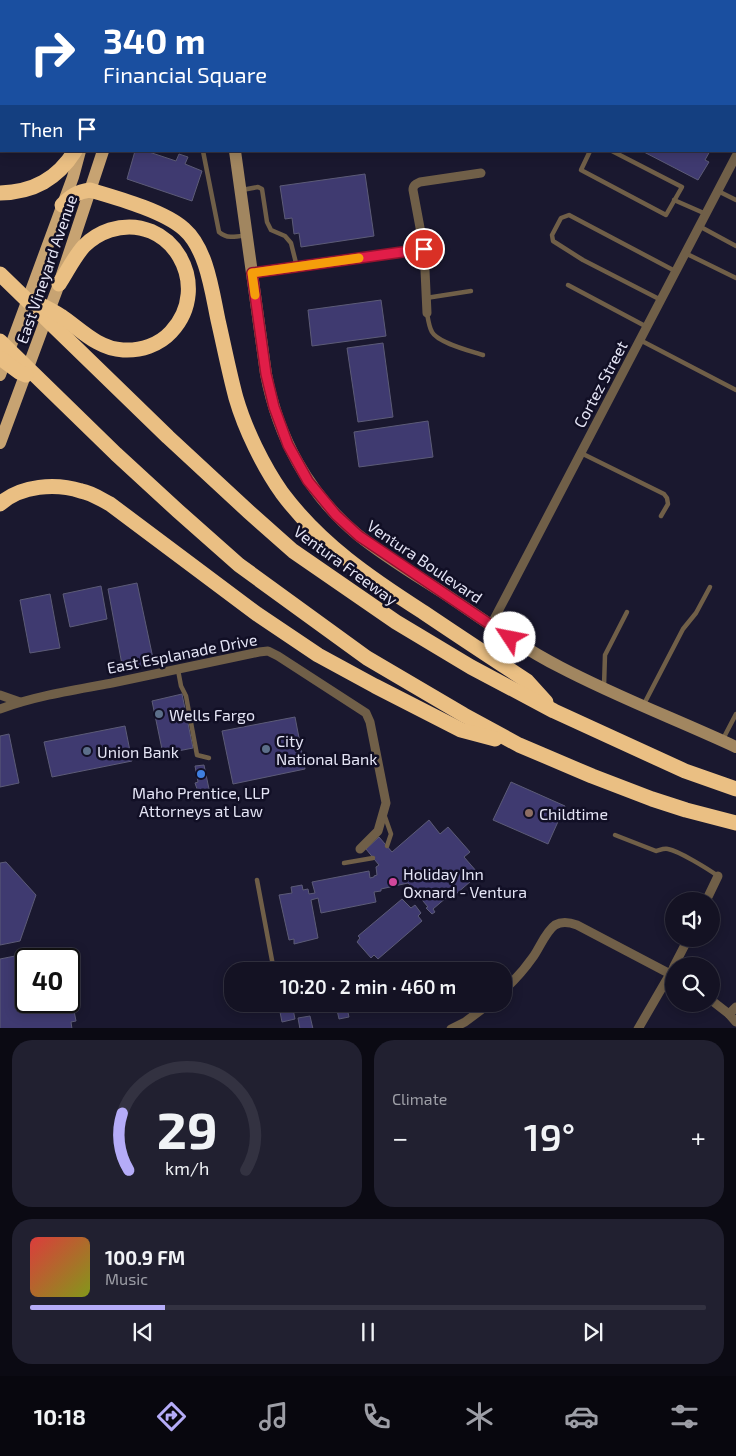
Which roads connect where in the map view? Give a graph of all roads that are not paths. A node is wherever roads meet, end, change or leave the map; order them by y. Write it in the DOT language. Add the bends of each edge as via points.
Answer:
graph roads {
  1 [pos="75,152"];
  2 [pos="80,152"];
  3 [pos="103,152"];
  4 [pos="204,152"];
  5 [pos="235,152"];
  6 [pos="590,152"];
  7 [pos="614,152"];
  8 [pos="736,156"];
  9 [pos="481,173"];
  10 [pos="90,190"];
  11 [pos="240,190"];
  12 [pos="718,191"];
  13 [pos="0,192"];
  14 [pos="674,200"];
  15 [pos="736,200"];
  16 [pos="62,205"];
  17 [pos="706,214"];
  18 [pos="699,226"];
  19 [pos="247,235"];
  20 [pos="736,246"];
  21 [pos="424,249"];
  22 [pos="686,253"];
  23 [pos="297,267"];
  24 [pos="676,272"];
  25 [pos="252,273"];
  26 [pos="0,274"];
  27 [pos="736,278"];
  28 [pos="59,284"];
  29 [pos="568,284"];
  30 [pos="471,291"];
  31 [pos="20,294"];
  32 [pos="426,298"];
  33 [pos="661,300"];
  34 [pos="427,313"];
  35 [pos="647,327"];
  36 [pos="640,340"];
  37 [pos="0,341"];
  38 [pos="483,356"];
  39 [pos="0,358"];
  40 [pos="0,375"];
  41 [pos="40,380"];
  42 [pos="736,390"];
  43 [pos="0,443"];
  44 [pos="581,453"];
  45 [pos="0,504"];
  46 [pos="661,516"];
  47 [pos="710,588"];
  48 [pos="627,612"];
  49 [pos="491,625"];
  50 [pos="178,670"];
  51 [pos="604,688"];
  52 [pos="0,695"];
  53 [pos="20,702"];
  54 [pos="643,705"];
  55 [pos="0,709"];
  56 [pos="554,711"];
  57 [pos="736,714"];
  58 [pos="723,741"];
  59 [pos="519,745"];
  60 [pos="736,747"];
  61 [pos="209,758"];
  62 [pos="736,789"];
  63 [pos="384,813"];
  64 [pos="736,823"];
  65 [pos="614,835"];
  66 [pos="387,846"];
  67 [pos="360,849"];
  68 [pos="373,858"];
  69 [pos="344,863"];
  70 [pos="718,876"];
  71 [pos="257,880"];
  72 [pos="710,892"];
  73 [pos="272,962"];
  74 [pos="665,967"];
  75 [pos="512,983"];
  76 [pos="665,984"];
  77 [pos="736,1006"];
  78 [pos="720,1007"];
  79 [pos="478,1012"];
  80 [pos="729,1014"];
  81 [pos="736,1022"];
  82 [pos="451,1028"];
  83 [pos="638,1028"];
  1 -- 13 [label="highway" via="46,181 18,191"];
  2 -- 16 [label="main road, East Vineyard Avenue"];
  3 -- 10 [label="main road, East Vineyard Avenue"];
  4 -- 19 [label="lane" via="219,232 224,237"];
  5 -- 11 [label="street, Ventura Boulevard"];
  6 -- 14 [label="lane" via="581,170 666,215"];
  7 -- 14 [label="lane" via="682,187"];
  8 -- 12 [label="street, Cortez Street"];
  9 -- 21 [label="street" via="414,185"];
  10 -- 16 [label="highway" via="73,194"];
  10 -- 28 [label="main road, East Vineyard Avenue"];
  10 -- 56 [label="highway" via="162,215 184,229 195,242 209,279 236,399 247,428 282,492 304,519 368,576 527,681"];
  11 -- 19 [label="street, Ventura Boulevard"];
  11 -- 23 [label="lane" via="262,189 267,222 271,230 285,236 291,243"];
  12 -- 15 [label="lane"];
  12 -- 17 [label="street, Cortez Street"];
  14 -- 17 [label="lane"];
  16 -- 40 [label="main road, East Vineyard Avenue"];
  17 -- 18 [label="street, Cortez Street"];
  18 -- 20 [label="lane"];
  18 -- 22 [label="street, Cortez Street"];
  19 -- 25 [label="street, Ventura Boulevard"];
  21 -- 23 [label="street"];
  21 -- 32 [label="street"];
  22 -- 24 [label="street, Cortez Street"];
  22 -- 27 [label="lane"];
  23 -- 25 [label="street"];
  24 -- 33 [label="street, Cortez Street"];
  24 -- 33 [label="lane" via="569,215 561,218 552,234 553,241 584,260"];
  25 -- 49 [label="street, Ventura Boulevard" via="266,374 274,407 290,449 308,481 336,515 359,536"];
  26 -- 31 [label="highway, Ventura Freeway"];
  28 -- 31 [label="highway" via="85,245 101,233 134,227 151,231 176,249 188,276 189,293 179,324 164,338 148,348 123,350 101,345 61,316"];
  28 -- 43 [label="main road, East Vineyard Avenue"];
  29 -- 35 [label="lane"];
  30 -- 32 [label="lane"];
  31 -- 56 [label="highway, Ventura Freeway" via="168,437 293,551 396,622"];
  32 -- 34 [label="street"];
  33 -- 35 [label="street, Cortez Street"];
  34 -- 38 [label="lane" via="436,337"];
  35 -- 36 [label="street, Cortez Street"];
  36 -- 42 [label="lane"];
  36 -- 44 [label="street, Cortez Street"];
  37 -- 41 [label="highway"];
  39 -- 41 [label="highway" via="19,372"];
  41 -- 59 [label="highway" via="116,454 239,564 367,658"];
  44 -- 46 [label="lane" via="664,494 668,504"];
  44 -- 49 [label="street, Cortez Street"];
  45 -- 59 [label="highway" via="19,493 40,488 68,487 95,495 318,655 461,730"];
  47 -- 54 [label="lane" via="683,629"];
  48 -- 51 [label="lane" via="605,655"];
  49 -- 51 [label="street, Ventura Boulevard" via="539,656"];
  50 -- 53 [label="street, East Esplanade Drive"];
  50 -- 61 [label="lane" via="197,755"];
  50 -- 63 [label="street, East Esplanade Drive" via="268,651 366,713 381,774 386,803"];
  51 -- 54 [label="street, Ventura Boulevard"];
  52 -- 53 [label="street"];
  53 -- 55 [label="street, East Esplanade Drive"];
  54 -- 58 [label="street, Ventura Boulevard"];
  56 -- 62 [label="highway, Ventura Freeway" via="685,771"];
  57 -- 58 [label="lane"];
  58 -- 60 [label="street, Ventura Boulevard"];
  59 -- 64 [label="highway" via="652,799"];
  63 -- 66 [label="lane" via="391,834"];
  63 -- 67 [label="street, East Esplanade Drive" via="378,831"];
  65 -- 70 [label="lane" via="656,851 670,849"];
  68 -- 69 [label="lane"];
  70 -- 72 [label="street"];
  71 -- 73 [label="lane"];
  74 -- 75 [label="street" via="577,925 560,923 551,928 533,958"];
  76 -- 83 [label="street"];
  77 -- 80 [label="street"];
  78 -- 80 [label="street"];
  79 -- 82 [label="street"];
  80 -- 81 [label="street"];
}
